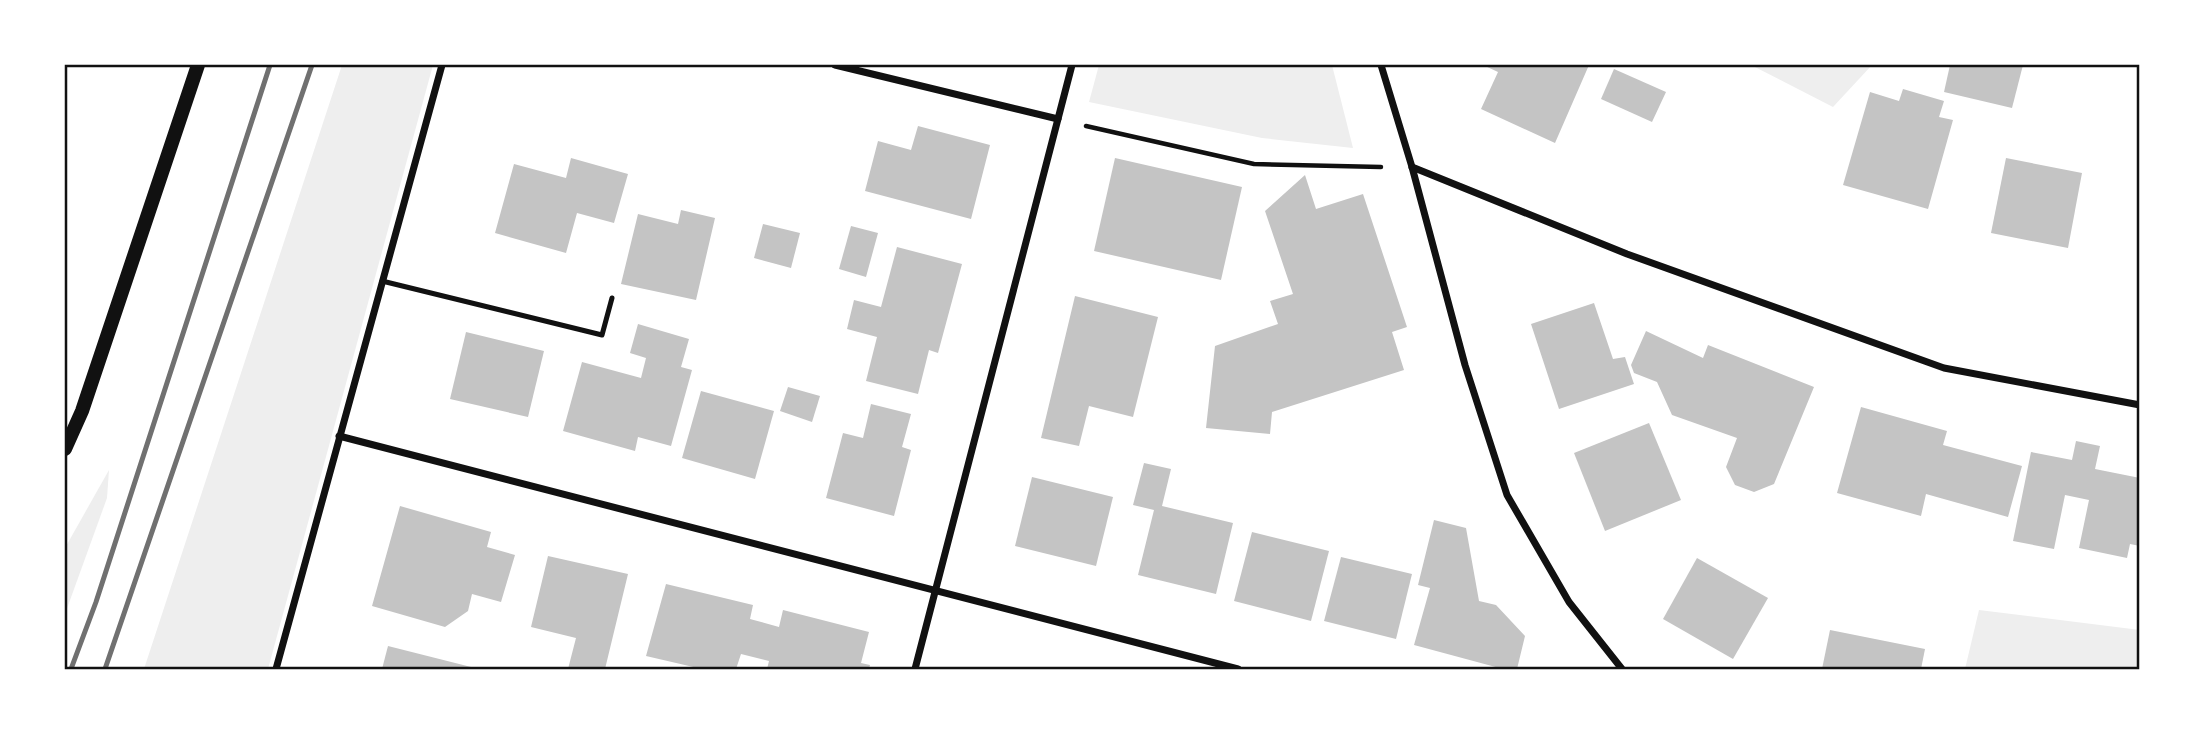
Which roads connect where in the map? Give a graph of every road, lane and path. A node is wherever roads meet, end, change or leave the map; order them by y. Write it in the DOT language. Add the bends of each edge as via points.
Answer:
graph roads {
  1 [pos="198,65"];
  2 [pos="442,65"];
  3 [pos="835,65"];
  4 [pos="1072,65"];
  5 [pos="1381,65"];
  6 [pos="1058,120"];
  7 [pos="1088,126"];
  8 [pos="1412,167"];
  9 [pos="382,281"];
  10 [pos="612,298"];
  11 [pos="2140,405"];
  12 [pos="339,436"];
  13 [pos="65,449"];
  14 [pos="936,591"];
  15 [pos="276,669"];
  16 [pos="915,669"];
  17 [pos="1238,669"];
  18 [pos="1622,669"];
  1 -- 13 [label="main road" via="82,411"];
  2 -- 9 [label="street"];
  3 -- 6 [label="street"];
  4 -- 6 [label="street"];
  5 -- 8 [label="street"];
  6 -- 14 [label="street"];
  7 -- 8 [label="path" via="1254,164"];
  8 -- 11 [label="street" via="1627,254 1944,368"];
  8 -- 18 [label="street" via="1465,365 1507,495 1569,602"];
  9 -- 10 [label="lane" via="602,335"];
  9 -- 12 [label="street"];
  12 -- 14 [label="street"];
  12 -- 15 [label="street"];
  14 -- 16 [label="street"];
  14 -- 17 [label="street"];
}
